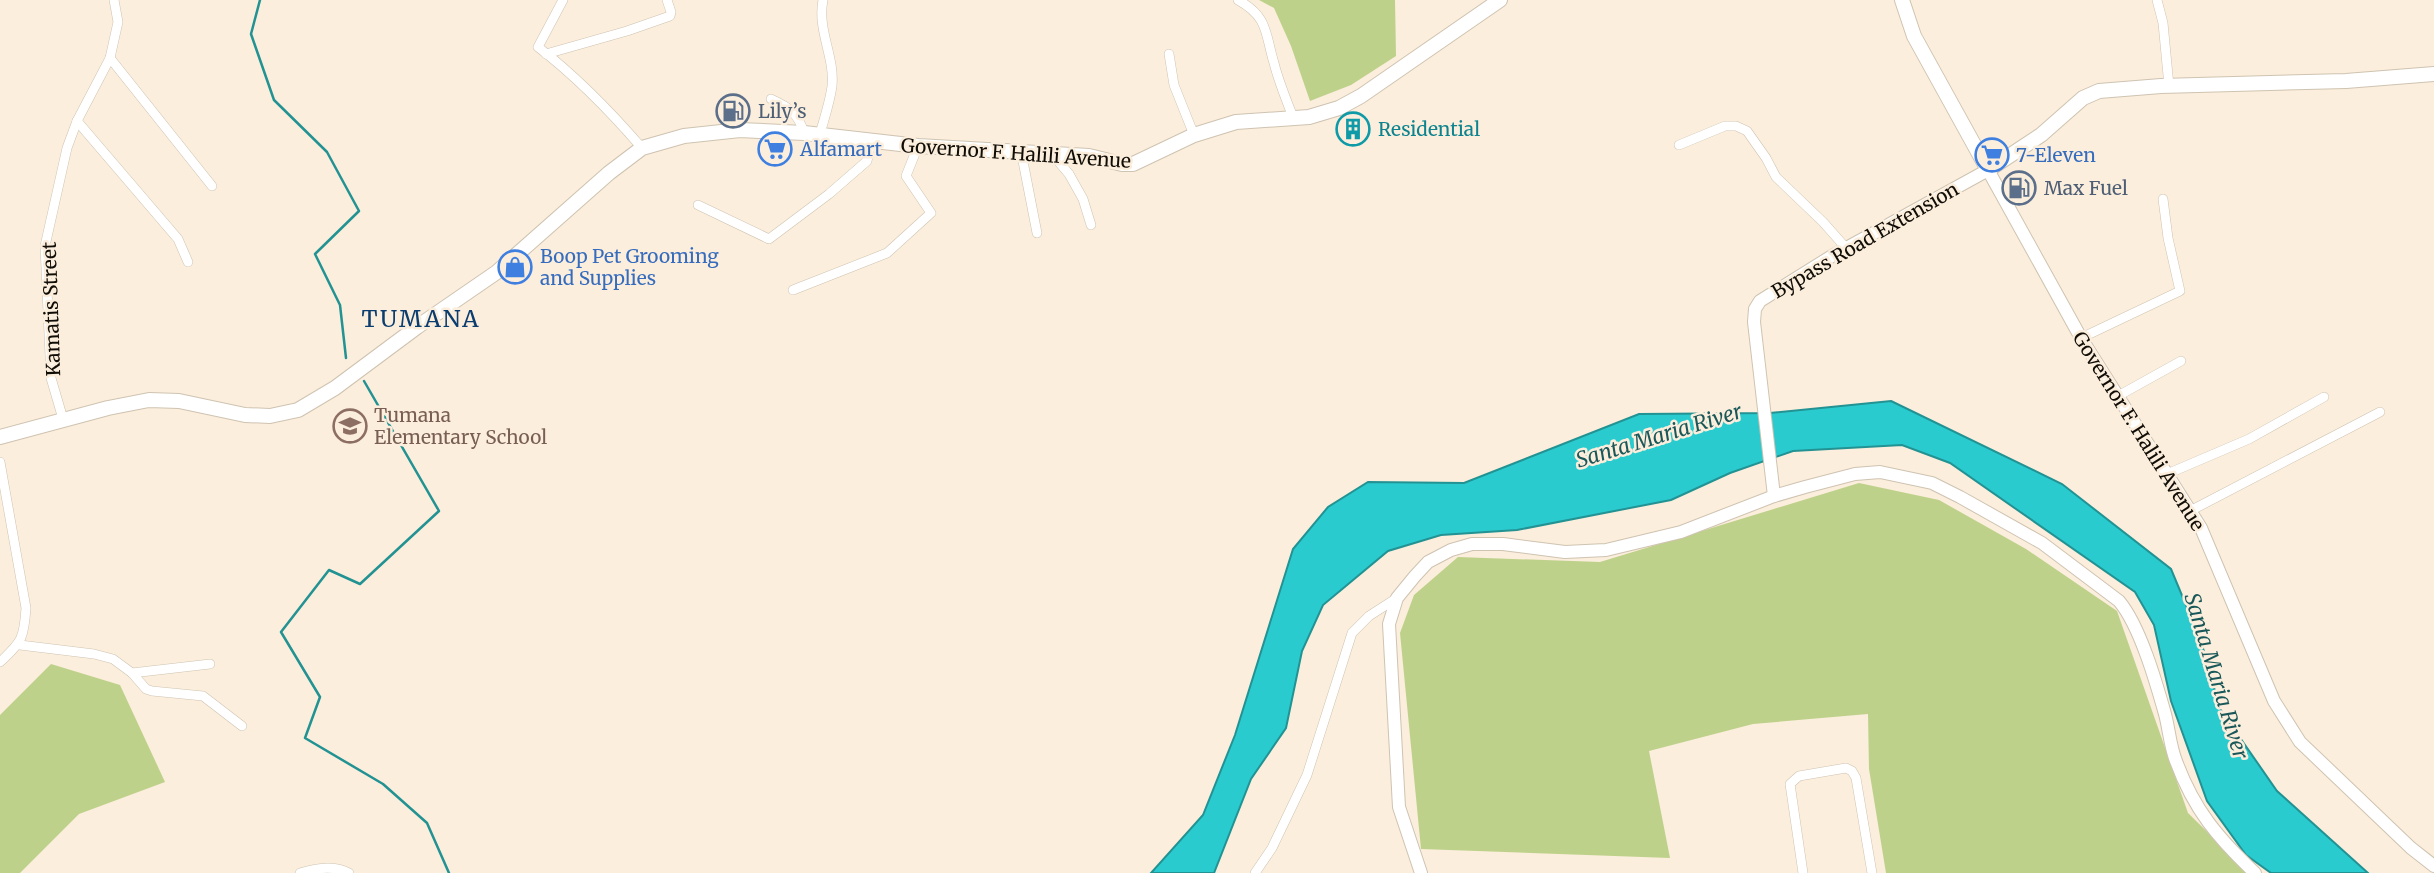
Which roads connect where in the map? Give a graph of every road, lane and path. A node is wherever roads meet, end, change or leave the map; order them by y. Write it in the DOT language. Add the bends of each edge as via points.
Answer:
graph roads {
  1 [pos="114,0"];
  2 [pos="563,0"];
  3 [pos="667,0"];
  4 [pos="823,0"];
  5 [pos="1238,0"];
  6 [pos="1500,0"];
  7 [pos="1902,0"];
  8 [pos="2157,0"];
  9 [pos="546,54"];
  10 [pos="1168,54"];
  11 [pos="110,58"];
  12 [pos="2434,74"];
  13 [pos="2169,86"];
  14 [pos="771,99"];
  15 [pos="1294,120"];
  16 [pos="77,121"];
  17 [pos="804,133"];
  18 [pos="820,134"];
  19 [pos="1194,135"];
  20 [pos="871,142"];
  21 [pos="1679,145"];
  22 [pos="918,146"];
  23 [pos="642,148"];
  24 [pos="1021,151"];
  25 [pos="1052,154"];
  26 [pos="1988,170"];
  27 [pos="212,186"];
  28 [pos="2163,199"];
  29 [pos="698,205"];
  30 [pos="1091,225"];
  31 [pos="1037,233"];
  32 [pos="1846,248"];
  33 [pos="188,262"];
  34 [pos="793,290"];
  35 [pos="2081,338"];
  36 [pos="2181,361"];
  37 [pos="2118,396"];
  38 [pos="2324,397"];
  39 [pos="2380,412"];
  40 [pos="62,419"];
  41 [pos="0,437"];
  42 [pos="0,463"];
  43 [pos="2167,474"];
  44 [pos="1774,495"];
  45 [pos="2190,511"];
  46 [pos="1397,597"];
  47 [pos="20,645"];
  48 [pos="0,662"];
  49 [pos="210,664"];
  50 [pos="132,673"];
  51 [pos="242,726"];
  52 [pos="2434,866"];
  53 [pos="300,873"];
  54 [pos="349,873"];
  55 [pos="1255,873"];
  56 [pos="1422,873"];
  57 [pos="1803,873"];
  58 [pos="1872,873"];
  59 [pos="2255,873"];
  1 -- 11 [label="street, Kamatis Street" via="118,22"];
  2 -- 9 [label="street" via="538,47"];
  3 -- 9 [label="street" via="670,16"];
  4 -- 18 [label="street" via="822,30 832,86"];
  5 -- 15 [label="street" via="1252,7 1263,23"];
  6 -- 15 [label="main road, Governor F. Halili Avenue" via="1361,96 1324,113"];
  7 -- 26 [label="main road, Governor F. Halili Avenue" via="1914,36"];
  8 -- 13 [label="street" via="2164,23"];
  9 -- 23 [label="street" via="602,103"];
  10 -- 19 [label="street" via="1174,85"];
  11 -- 16 [label="street, Kamatis Street"];
  11 -- 27 [label="street"];
  12 -- 13 [label="main road, Bypass Road Extension"];
  13 -- 26 [label="main road, Bypass Road Extension" via="2099,91 2083,98 2041,135"];
  14 -- 17 [label="street" via="799,117"];
  15 -- 19 [label="main road, Governor F. Halili Avenue" via="1236,122"];
  16 -- 33 [label="street" via="178,239"];
  16 -- 40 [label="street, Kamatis Street" via="45,246 51,378"];
  17 -- 18 [label="main road, Governor F. Halili Avenue"];
  17 -- 23 [label="main road, Governor F. Halili Avenue" via="740,130 684,136"];
  18 -- 20 [label="main road, Governor F. Halili Avenue"];
  19 -- 25 [label="main road, Governor F. Halili Avenue" via="1133,164"];
  20 -- 22 [label="main road, Governor F. Halili Avenue"];
  20 -- 29 [label="street" via="867,161 769,239"];
  21 -- 32 [label="street" via="1725,126 1736,125 1746,131 1776,177"];
  22 -- 24 [label="main road, Governor F. Halili Avenue"];
  22 -- 34 [label="street" via="906,176 931,213 887,253"];
  23 -- 40 [label="main road, Governor F. Halili Avenue" via="497,272 298,410 245,415 179,401 149,400"];
  24 -- 25 [label="main road, Governor F. Halili Avenue"];
  24 -- 31 [label="street"];
  25 -- 30 [label="street" via="1083,199"];
  26 -- 32 [label="street, Bypass Road Extension"];
  26 -- 35 [label="street, Governor F. Halili Avenue"];
  28 -- 35 [label="street" via="2180,291"];
  32 -- 44 [label="street, Bypass Road Extension" via="1760,301 1755,309"];
  35 -- 37 [label="street, Governor F. Halili Avenue"];
  36 -- 37 [label="street"];
  37 -- 43 [label="street, Governor F. Halili Avenue"];
  38 -- 43 [label="street" via="2249,439"];
  39 -- 45 [label="street"];
  40 -- 41 [label="main road, Governor F. Halili Avenue"];
  42 -- 47 [label="street" via="26,608"];
  43 -- 45 [label="street, Governor F. Halili Avenue"];
  44 -- 46 [label="street" via="1681,532 1606,550 1565,552 1472,544 1428,562"];
  44 -- 59 [label="street" via="1855,474 1903,476 1960,497 2042,543 2086,574 2128,612 2165,714 2175,758 2194,801 2220,839"];
  45 -- 52 [label="street, Governor F. Halili Avenue" via="2274,701 2300,741"];
  46 -- 55 [label="street" via="1352,633 1307,775"];
  46 -- 56 [label="street" via="1389,624 1399,807"];
  47 -- 48 [label="street"];
  47 -- 50 [label="street" via="94,654 113,659"];
  49 -- 50 [label="street"];
  50 -- 51 [label="street" via="152,691 203,696"];
  53 -- 54 [label="street" via="316,868"];
  57 -- 58 [label="street" via="1790,784 1798,776 1846,768 1856,778"];
}
